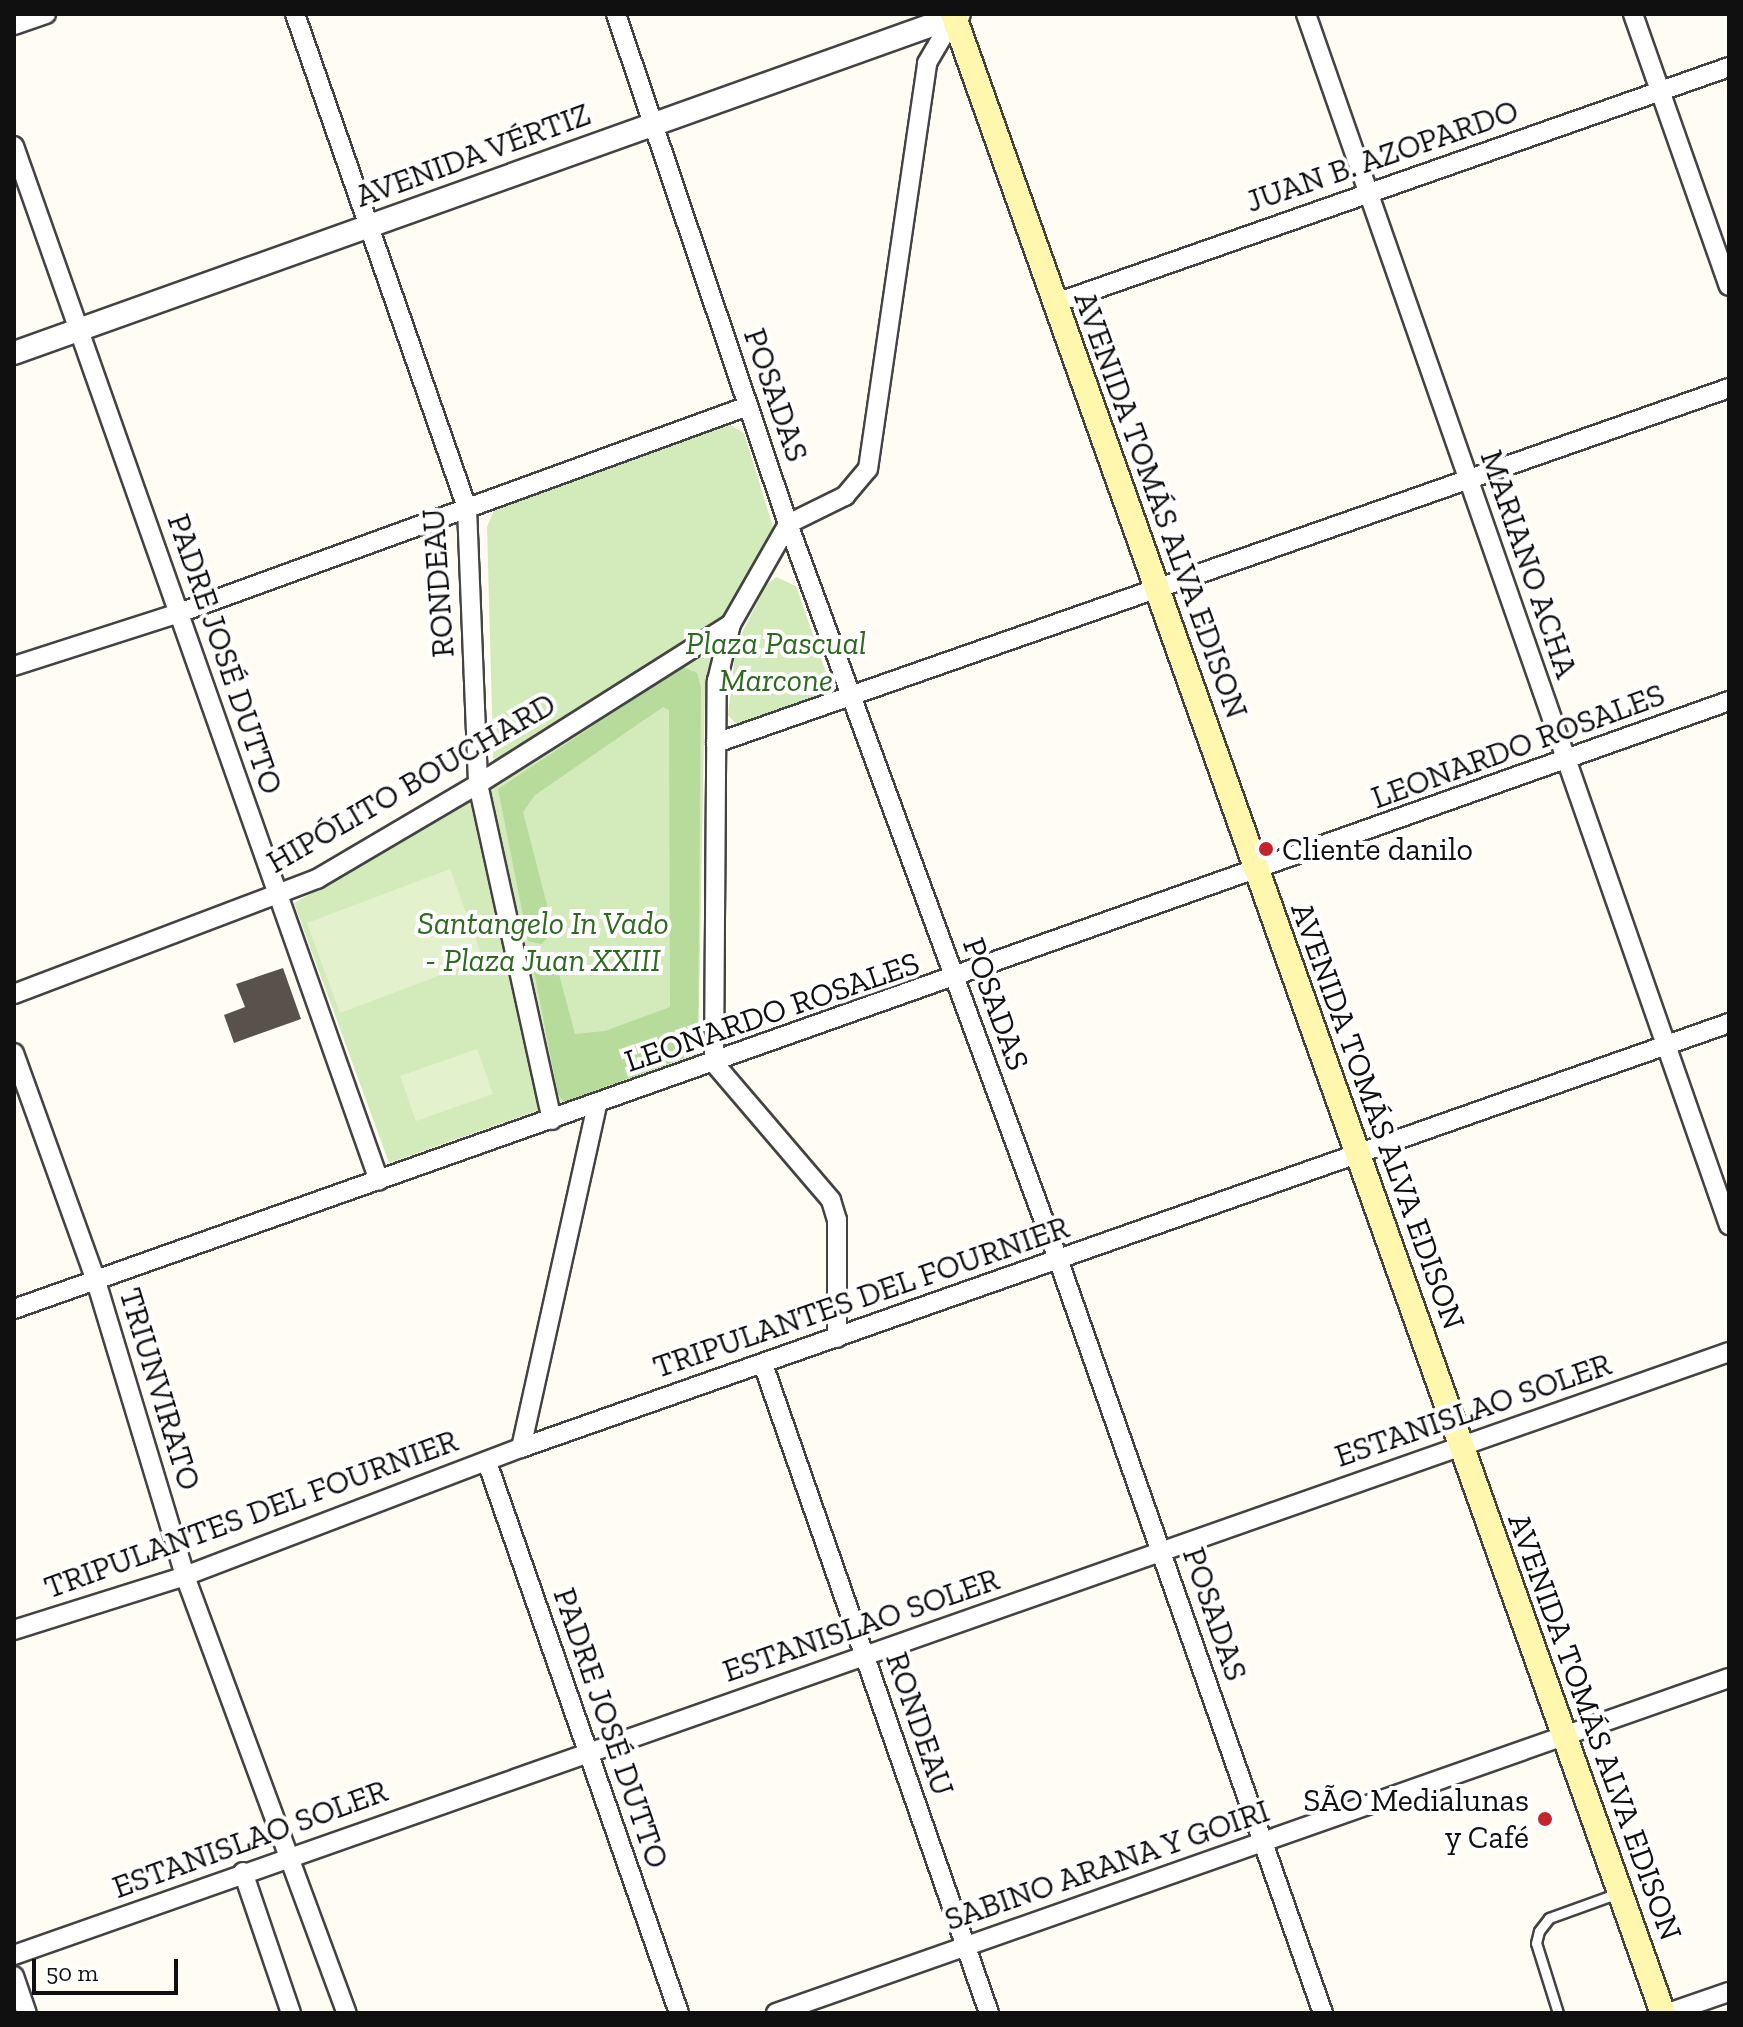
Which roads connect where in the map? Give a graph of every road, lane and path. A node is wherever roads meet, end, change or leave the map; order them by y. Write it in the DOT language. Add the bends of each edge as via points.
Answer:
graph roads {
  1 [pos="46,14"];
  2 [pos="295,14"];
  3 [pos="616,14"];
  4 [pos="1306,14"];
  5 [pos="1633,14"];
  6 [pos="957,15"];
  7 [pos="14,25"];
  8 [pos="1729,67"];
  9 [pos="1660,91"];
  10 [pos="653,122"];
  11 [pos="14,146"];
  12 [pos="1367,193"];
  13 [pos="369,228"];
  14 [pos="1729,286"];
  15 [pos="1056,303"];
  16 [pos="79,330"];
  17 [pos="14,353"];
  18 [pos="1729,388"];
  19 [pos="748,406"];
  20 [pos="1468,480"];
  21 [pos="467,508"];
  22 [pos="788,524"];
  23 [pos="1157,589"];
  24 [pos="179,613"];
  25 [pos="731,624"];
  26 [pos="14,666"];
  27 [pos="852,695"];
  28 [pos="1729,701"];
  29 [pos="716,743"];
  30 [pos="1566,759"];
  31 [pos="478,784"];
  32 [pos="1258,872"];
  33 [pos="278,897"];
  34 [pos="955,979"];
  35 [pos="14,994"];
  36 [pos="1729,1023"];
  37 [pos="1666,1045"];
  38 [pos="14,1053"];
  39 [pos="714,1063"];
  40 [pos="597,1105"];
  41 [pos="552,1120"];
  42 [pos="1358,1153"];
  43 [pos="379,1181"];
  44 [pos="1729,1225"];
  45 [pos="1058,1259"];
  46 [pos="96,1281"];
  47 [pos="14,1309"];
  48 [pos="837,1338"];
  49 [pos="1729,1352"];
  50 [pos="763,1364"];
  51 [pos="1462,1447"];
  52 [pos="521,1448"];
  53 [pos="487,1462"];
  54 [pos="1161,1551"];
  55 [pos="185,1576"];
  56 [pos="14,1630"];
  57 [pos="864,1656"];
  58 [pos="1729,1678"];
  59 [pos="1565,1736"];
  60 [pos="587,1752"];
  61 [pos="1263,1842"];
  62 [pos="292,1854"];
  63 [pos="243,1872"];
  64 [pos="1620,1892"];
  65 [pos="966,1947"];
  66 [pos="14,1955"];
  67 [pos="14,1976"];
  68 [pos="1729,1992"];
  69 [pos="27,2013"];
  70 [pos="291,2013"];
  71 [pos="347,2013"];
  72 [pos="679,2013"];
  73 [pos="776,2013"];
  74 [pos="989,2013"];
  75 [pos="1323,2013"];
  76 [pos="1558,2013"];
  77 [pos="1666,2013"];
  1 -- 7 [label="street"];
  2 -- 13 [label="street, RONDEAU"];
  3 -- 10 [label="street, POSADAS"];
  4 -- 12 [label="street, MARIANO ACHA"];
  5 -- 9 [label="street"];
  6 -- 10 [label="street, AVENIDA VÉRTIZ"];
  6 -- 15 [label="main road, AVENIDA TOMÁS ALVA EDISON"];
  6 -- 22 [label="street" via="927,63 868,469 855,489"];
  8 -- 9 [label="street, JUAN B. AZOPARDO"];
  9 -- 12 [label="street, JUAN B. AZOPARDO"];
  9 -- 14 [label="street"];
  10 -- 13 [label="street, AVENIDA VÉRTIZ"];
  10 -- 19 [label="street, POSADAS"];
  11 -- 16 [label="street, PADRE JOSÉ DUTTO"];
  12 -- 15 [label="street, JUAN B. AZOPARDO"];
  12 -- 20 [label="street, MARIANO ACHA"];
  13 -- 16 [label="street, AVENIDA VÉRTIZ"];
  13 -- 21 [label="street, RONDEAU"];
  15 -- 23 [label="main road, AVENIDA TOMÁS ALVA EDISON"];
  16 -- 17 [label="street, AVENIDA VÉRTIZ"];
  16 -- 24 [label="street, PADRE JOSÉ DUTTO"];
  18 -- 20 [label="street"];
  19 -- 21 [label="street"];
  19 -- 22 [label="street, POSADAS"];
  20 -- 23 [label="street"];
  20 -- 30 [label="street, MARIANO ACHA"];
  21 -- 24 [label="street"];
  21 -- 31 [label="street, RONDEAU"];
  22 -- 25 [label="street"];
  22 -- 27 [label="street, POSADAS"];
  23 -- 27 [label="street"];
  23 -- 32 [label="main road, AVENIDA TOMÁS ALVA EDISON"];
  24 -- 26 [label="street"];
  24 -- 33 [label="street, PADRE JOSÉ DUTTO"];
  25 -- 29 [label="street" via="717,681"];
  25 -- 31 [label="street, HIPÓLITO BOUCHARD"];
  27 -- 29 [label="street"];
  27 -- 34 [label="street, POSADAS"];
  28 -- 30 [label="street, LEONARDO ROSALES"];
  29 -- 39 [label="street"];
  30 -- 32 [label="street, LEONARDO ROSALES"];
  30 -- 37 [label="street, MARIANO ACHA"];
  31 -- 33 [label="street, HIPÓLITO BOUCHARD"];
  31 -- 41 [label="street, RONDEAU"];
  32 -- 34 [label="street, LEONARDO ROSALES"];
  32 -- 42 [label="main road, AVENIDA TOMÁS ALVA EDISON"];
  33 -- 35 [label="street, HIPÓLITO BOUCHARD"];
  33 -- 43 [label="street, PADRE JOSÉ DUTTO"];
  34 -- 39 [label="street, LEONARDO ROSALES"];
  34 -- 45 [label="street, POSADAS"];
  36 -- 37 [label="street, TRIPULANTES DEL FOURNIER"];
  37 -- 42 [label="street, TRIPULANTES DEL FOURNIER"];
  37 -- 44 [label="street, MARIANO ACHA"];
  38 -- 46 [label="street, TRIUNVIRATO"];
  39 -- 40 [label="street, LEONARDO ROSALES"];
  39 -- 48 [label="street" via="831,1200 837,1220"];
  40 -- 41 [label="street, LEONARDO ROSALES"];
  40 -- 52 [label="street"];
  41 -- 43 [label="street, LEONARDO ROSALES"];
  42 -- 45 [label="street, TRIPULANTES DEL FOURNIER"];
  42 -- 51 [label="main road, AVENIDA TOMÁS ALVA EDISON"];
  43 -- 46 [label="street, LEONARDO ROSALES"];
  45 -- 48 [label="street, TRIPULANTES DEL FOURNIER"];
  45 -- 54 [label="street, POSADAS"];
  46 -- 47 [label="street, LEONARDO ROSALES"];
  46 -- 55 [label="street, TRIUNVIRATO"];
  48 -- 50 [label="street, TRIPULANTES DEL FOURNIER"];
  49 -- 51 [label="street, ESTANISLAO SOLER"];
  50 -- 52 [label="street, TRIPULANTES DEL FOURNIER"];
  50 -- 57 [label="street, RONDEAU"];
  51 -- 54 [label="street, ESTANISLAO SOLER"];
  51 -- 59 [label="main road, AVENIDA TOMÁS ALVA EDISON"];
  52 -- 53 [label="street, TRIPULANTES DEL FOURNIER"];
  53 -- 55 [label="street, TRIPULANTES DEL FOURNIER"];
  53 -- 60 [label="street, PADRE JOSÉ DUTTO"];
  54 -- 57 [label="street, ESTANISLAO SOLER"];
  54 -- 61 [label="street, POSADAS"];
  55 -- 56 [label="street, TRIPULANTES DEL FOURNIER"];
  55 -- 62 [label="street, TRIUNVIRATO"];
  57 -- 60 [label="street, ESTANISLAO SOLER"];
  57 -- 65 [label="street, RONDEAU"];
  58 -- 59 [label="street, SABINO ARANA Y GOIRI"];
  59 -- 61 [label="street, SABINO ARANA Y GOIRI"];
  59 -- 64 [label="main road, AVENIDA TOMÁS ALVA EDISON"];
  60 -- 62 [label="street, ESTANISLAO SOLER"];
  60 -- 72 [label="street, PADRE JOSÉ DUTTO"];
  61 -- 65 [label="street, SABINO ARANA Y GOIRI"];
  61 -- 75 [label="street, POSADAS"];
  62 -- 63 [label="street, ESTANISLAO SOLER"];
  62 -- 71 [label="street, TRIUNVIRATO"];
  63 -- 66 [label="street, ESTANISLAO SOLER"];
  63 -- 70 [label="street"];
  64 -- 76 [label="lane" via="1549,1918 1539,1931 1536,1943"];
  64 -- 77 [label="main road, AVENIDA TOMÁS ALVA EDISON"];
  65 -- 73 [label="street, SABINO ARANA Y GOIRI"];
  65 -- 74 [label="street, RONDEAU"];
  67 -- 69 [label="street"];
  68 -- 77 [label="street"];
}
